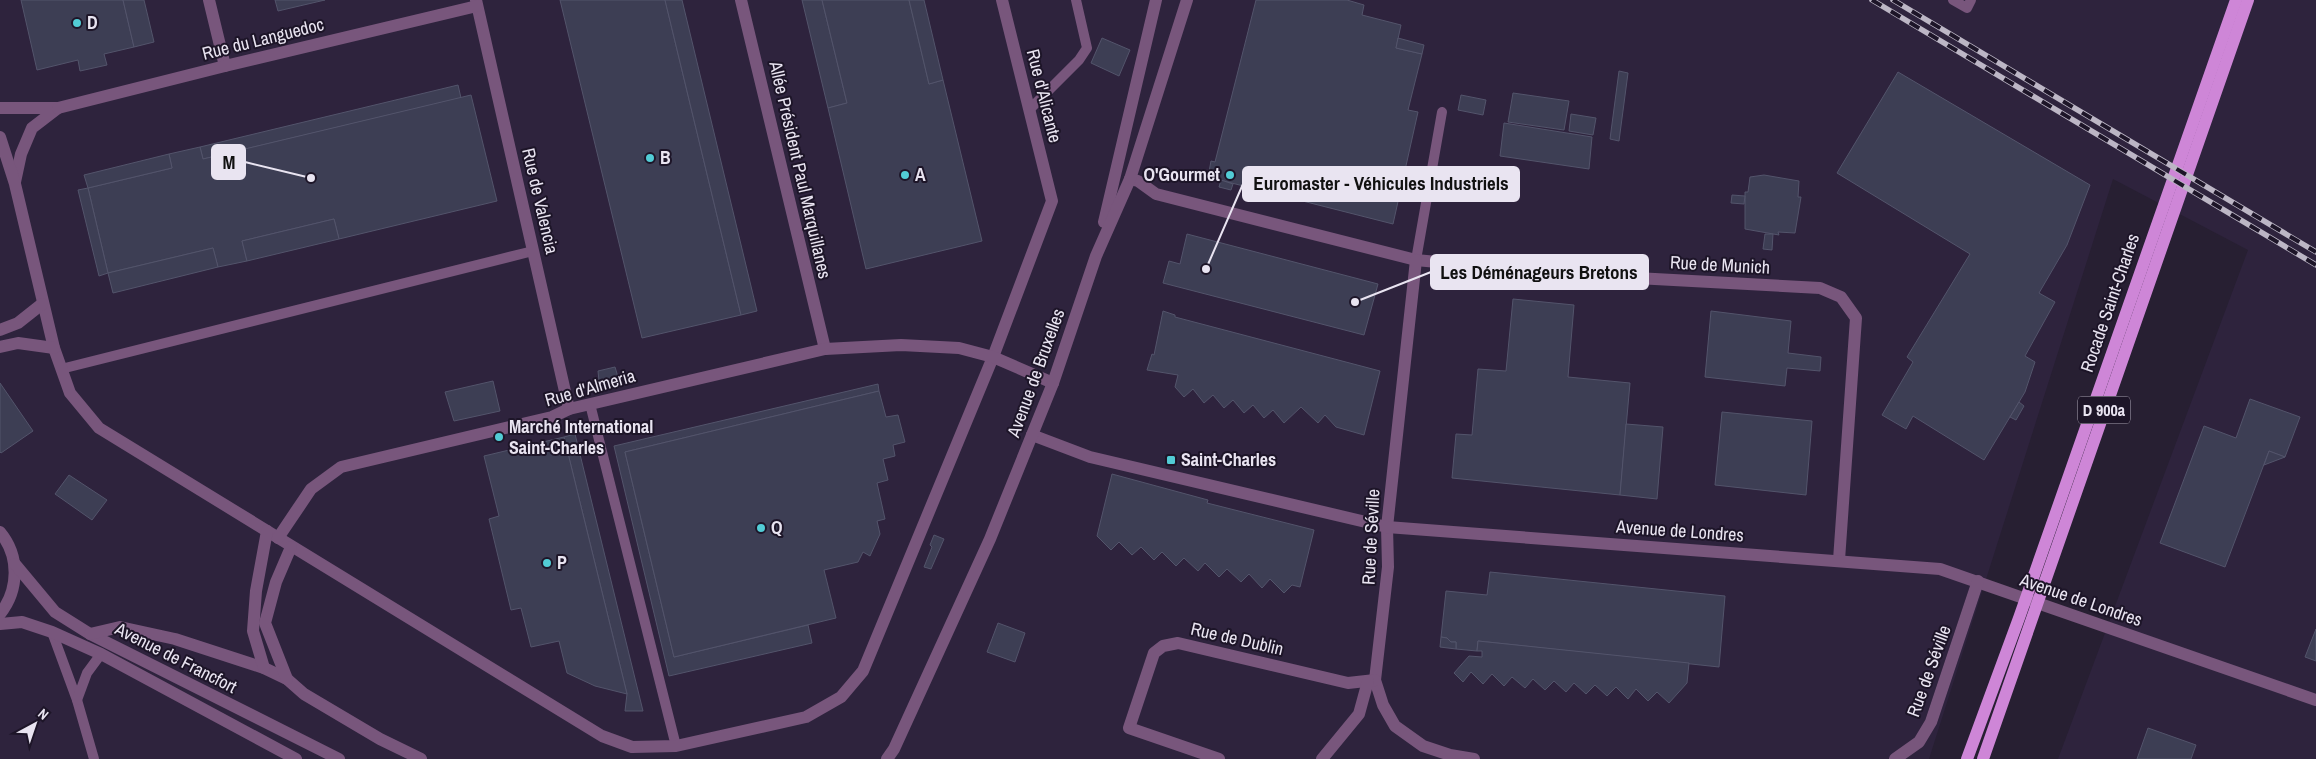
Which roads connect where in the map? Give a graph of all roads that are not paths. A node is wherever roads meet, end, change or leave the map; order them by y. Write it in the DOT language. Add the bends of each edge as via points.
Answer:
graph roads {
  1 [pos="209,0"];
  2 [pos="741,0"];
  3 [pos="1002,0"];
  4 [pos="1076,0"];
  5 [pos="1144,0"];
  6 [pos="1187,0"];
  7 [pos="1953,0"];
  8 [pos="1971,0"];
  9 [pos="2236,0"];
  10 [pos="2248,0"];
  11 [pos="477,3"];
  12 [pos="1155,6"];
  13 [pos="225,66"];
  14 [pos="0,108"];
  15 [pos="58,108"];
  16 [pos="1029,110"];
  17 [pos="2202,110"];
  18 [pos="1442,112"];
  19 [pos="0,137"];
  20 [pos="1130,179"];
  21 [pos="15,184"];
  22 [pos="2155,245"];
  23 [pos="533,251"];
  24 [pos="1096,256"];
  25 [pos="1416,260"];
  26 [pos="42,304"];
  27 [pos="0,330"];
  28 [pos="0,347"];
  29 [pos="54,348"];
  30 [pos="825,349"];
  31 [pos="993,357"];
  32 [pos="61,369"];
  33 [pos="1052,383"];
  34 [pos="590,404"];
  35 [pos="569,409"];
  36 [pos="1032,435"];
  37 [pos="1387,527"];
  38 [pos="0,532"];
  39 [pos="273,535"];
  40 [pos="292,547"];
  41 [pos="1839,560"];
  42 [pos="14,564"];
  43 [pos="1978,581"];
  44 [pos="0,614"];
  45 [pos="2025,620"];
  46 [pos="0,624"];
  47 [pos="52,632"];
  48 [pos="90,634"];
  49 [pos="101,654"];
  50 [pos="2002,660"];
  51 [pos="264,668"];
  52 [pos="287,680"];
  53 [pos="1372,681"];
  54 [pos="76,700"];
  55 [pos="2316,700"];
  56 [pos="676,746"];
  57 [pos="892,756"];
  58 [pos="1450,757"];
  59 [pos="94,759"];
  60 [pos="296,759"];
  61 [pos="339,759"];
  62 [pos="421,759"];
  63 [pos="1219,759"];
  64 [pos="1322,759"];
  65 [pos="1474,759"];
  66 [pos="1895,759"];
  67 [pos="1959,759"];
  68 [pos="1967,759"];
  69 [pos="1983,759"];
  1 -- 13 [label="street"];
  2 -- 30 [label="street, Allée Président Paul Marquillanes"];
  3 -- 16 [label="street, Rue d'Alicante"];
  4 -- 16 [label="lane" via="1088,48"];
  5 -- 12 [label="street"];
  6 -- 20 [label="street, Avenue de Bruxelles"];
  7 -- 8 [label="lane" via="1967,8"];
  9 -- 17 [label="main road, Rocade Saint-Charles / D 900a"];
  10 -- 17 [label="main road, Rocade Saint-Charles / D 900a"];
  11 -- 13 [label="street, Rue du Languedoc"];
  11 -- 23 [label="street, Rue de Valencia"];
  12 -- 24 [label="street"];
  13 -- 15 [label="street, Rue du Languedoc"];
  14 -- 15 [label="street, Rue du Languedoc"];
  15 -- 21 [label="street, Rue du Languedoc" via="32,128 21,154"];
  16 -- 31 [label="street, Rue d'Alicante" via="1052,201"];
  17 -- 22 [label="main road, Rocade Saint-Charles / D 900a"];
  18 -- 25 [label="lane"];
  19 -- 21 [label="street"];
  20 -- 24 [label="street, Avenue de Bruxelles"];
  20 -- 25 [label="street, Rue de Munich" via="1156,194"];
  21 -- 26 [label="street"];
  22 -- 45 [label="main road, Rocade Saint-Charles / D 900a" via="2048,574"];
  22 -- 45 [label="main road, Rocade Saint-Charles / D 900a" via="2036,567"];
  23 -- 32 [label="lane"];
  23 -- 35 [label="street, Rue de Valencia"];
  24 -- 33 [label="street, Avenue de Bruxelles"];
  25 -- 37 [label="street, Rue de Séville"];
  25 -- 41 [label="street, Rue de Munich" via="1562,274 1820,288 1842,298 1856,318"];
  26 -- 27 [label="street" via="18,323"];
  26 -- 29 [label="street"];
  28 -- 29 [label="street" via="18,343"];
  29 -- 32 [label="street"];
  30 -- 31 [label="street, Rue d'Almeria" via="901,345 959,348"];
  30 -- 34 [label="street, Rue d'Almeria"];
  31 -- 33 [label="street, Rue d'Almeria"];
  31 -- 56 [label="street" via="863,671 842,697 806,717"];
  32 -- 39 [label="street" via="70,393 99,428"];
  33 -- 36 [label="street, Avenue de Bruxelles"];
  34 -- 35 [label="street, Rue d'Almeria"];
  34 -- 56 [label="lane"];
  35 -- 39 [label="street, Rue d'Almeria" via="552,417 341,467 311,489"];
  36 -- 37 [label="street, Avenue de Londres" via="1090,457"];
  36 -- 57 [label="street, Avenue de Bruxelles" via="990,539"];
  37 -- 41 [label="street, Avenue de Londres"];
  37 -- 53 [label="street, Rue de Séville" via="1388,567"];
  38 -- 42 [label="street" via="10,548"];
  39 -- 40 [label="street"];
  39 -- 51 [label="street" via="256,591 253,631"];
  40 -- 52 [label="street" via="276,582 265,623"];
  40 -- 56 [label="street" via="602,736 632,747"];
  41 -- 43 [label="street, Avenue de Londres" via="1940,569"];
  42 -- 44 [label="street" via="15,581"];
  42 -- 48 [label="street, Avenue de Francfort" via="55,612"];
  43 -- 55 [label="street, Avenue de Londres"];
  43 -- 66 [label="street, Rue de Séville" via="1931,722 1919,742"];
  45 -- 50 [label="main road, Rocade Saint-Charles / D 900a"];
  45 -- 69 [label="main road, Rocade Saint-Charles / D 900a"];
  46 -- 47 [label="street, Avenue de Francfort" via="22,622"];
  47 -- 49 [label="street, Avenue de Francfort"];
  47 -- 54 [label="lane"];
  48 -- 51 [label="street" via="120,628 175,639"];
  48 -- 61 [label="street, Avenue de Francfort"];
  49 -- 54 [label="lane" via="87,673"];
  49 -- 60 [label="street, Avenue de Francfort"];
  50 -- 67 [label="main road"];
  50 -- 68 [label="main road, Rocade Saint-Charles / D 900a"];
  51 -- 52 [label="street"];
  52 -- 62 [label="street" via="304,694 380,739"];
  53 -- 58 [label="street, Rue de Séville" via="1395,726 1423,746"];
  53 -- 63 [label="street, Rue de Dublin" via="1348,684 1178,644 1163,646 1154,653 1128,728"];
  53 -- 64 [label="street" via="1359,714"];
  54 -- 59 [label="lane"];
  58 -- 65 [label="street, Rue de Séville"];
}
